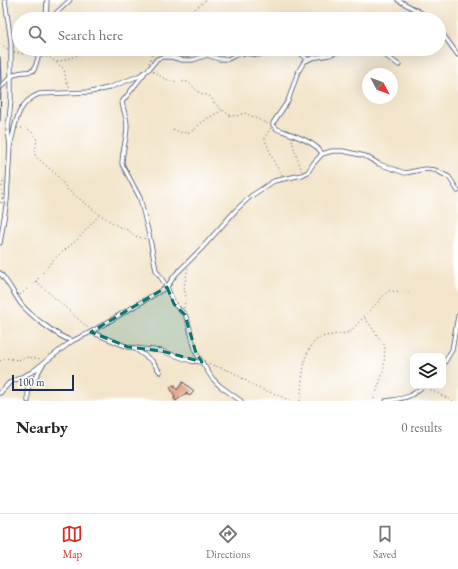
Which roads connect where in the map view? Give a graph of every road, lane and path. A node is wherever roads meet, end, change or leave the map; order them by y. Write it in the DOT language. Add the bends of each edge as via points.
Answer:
graph roads {
  1 [pos="5,0"];
  2 [pos="47,0"];
  3 [pos="70,0"];
  4 [pos="206,0"];
  5 [pos="398,0"];
  6 [pos="6,5"];
  7 [pos="0,6"];
  8 [pos="46,12"];
  9 [pos="57,12"];
  10 [pos="191,12"];
  11 [pos="419,12"];
  12 [pos="446,39"];
  13 [pos="0,44"];
  14 [pos="11,50"];
  15 [pos="458,55"];
  16 [pos="34,56"];
  17 [pos="76,56"];
  18 [pos="152,56"];
  19 [pos="162,56"];
  20 [pos="162,56"];
  21 [pos="204,56"];
  22 [pos="210,56"];
  23 [pos="233,56"];
  24 [pos="304,56"];
  25 [pos="324,56"];
  26 [pos="386,56"];
  27 [pos="38,57"];
  28 [pos="307,59"];
  29 [pos="57,62"];
  30 [pos="399,65"];
  31 [pos="146,72"];
  32 [pos="11,78"];
  33 [pos="0,88"];
  34 [pos="74,93"];
  35 [pos="222,110"];
  36 [pos="15,128"];
  37 [pos="173,129"];
  38 [pos="289,134"];
  39 [pos="10,146"];
  40 [pos="322,154"];
  41 [pos="302,175"];
  42 [pos="6,177"];
  43 [pos="284,178"];
  44 [pos="458,191"];
  45 [pos="2,199"];
  46 [pos="0,203"];
  47 [pos="3,206"];
  48 [pos="99,214"];
  49 [pos="151,240"];
  50 [pos="0,243"];
  51 [pos="189,262"];
  52 [pos="0,273"];
  53 [pos="36,281"];
  54 [pos="167,287"];
  55 [pos="412,292"];
  56 [pos="17,298"];
  57 [pos="184,307"];
  58 [pos="458,316"];
  59 [pos="365,317"];
  60 [pos="91,331"];
  61 [pos="72,341"];
  62 [pos="134,348"];
  63 [pos="48,358"];
  64 [pos="0,361"];
  65 [pos="446,361"];
  66 [pos="202,362"];
  67 [pos="43,363"];
  68 [pos="160,372"];
  69 [pos="419,389"];
  70 [pos="429,389"];
  71 [pos="0,393"];
  72 [pos="28,401"];
  73 [pos="241,401"];
  74 [pos="291,401"];
  75 [pos="300,401"];
  76 [pos="373,401"];
  77 [pos="386,401"];
  78 [pos="453,401"];
  1 -- 6 [label="street"];
  2 -- 8 [label="street"];
  3 -- 9 [label="street"];
  4 -- 10 [label="path"];
  5 -- 11 [label="street"];
  6 -- 7 [label="street"];
  6 -- 14 [label="street"];
  12 -- 15 [label="street"];
  13 -- 14 [label="path"];
  14 -- 32 [label="street"];
  16 -- 27 [label="path"];
  17 -- 29 [label="path"];
  18 -- 31 [label="path"];
  19 -- 31 [label="street"];
  20 -- 21 [label="street" via="182,60"];
  22 -- 23 [label="street" via="219,59"];
  24 -- 28 [label="street"];
  25 -- 28 [label="street"];
  26 -- 30 [label="street"];
  27 -- 29 [label="path" via="49,57"];
  27 -- 32 [label="street" via="32,71 19,72"];
  28 -- 38 [label="street" via="302,65 288,101 273,123 276,128"];
  29 -- 34 [label="path" via="64,69 66,81"];
  31 -- 34 [label="street" via="104,89"];
  31 -- 35 [label="path" via="155,72 170,81 188,82 201,94 207,95"];
  31 -- 49 [label="street" via="122,102 127,127 122,164 140,198"];
  32 -- 33 [label="street"];
  32 -- 39 [label="street" via="8,130"];
  34 -- 36 [label="street" via="48,93 32,97 18,113"];
  35 -- 37 [label="path" via="207,118 190,133 181,133"];
  35 -- 43 [label="path" via="230,116 249,114 272,126 265,140"];
  36 -- 39 [label="street"];
  36 -- 48 [label="path" via="25,128 34,133 37,137 36,156"];
  38 -- 40 [label="street" via="312,144 320,149"];
  38 -- 41 [label="path"];
  39 -- 50 [label="street" via="5,218"];
  40 -- 41 [label="street" via="308,172"];
  40 -- 44 [label="street" via="342,151 365,156 405,173 435,170 449,177"];
  41 -- 43 [label="street"];
  42 -- 45 [label="path" via="2,186"];
  43 -- 51 [label="street" via="274,181 251,196"];
  45 -- 46 [label="path"];
  45 -- 47 [label="path"];
  48 -- 49 [label="path" via="135,236"];
  48 -- 53 [label="path"];
  49 -- 54 [label="street" via="156,270"];
  51 -- 54 [label="street"];
  51 -- 57 [label="path" via="184,287"];
  52 -- 56 [label="street"];
  53 -- 56 [label="path"];
  53 -- 60 [label="path"];
  54 -- 60 [label="street"];
  54 -- 66 [label="street" via="174,304 188,322 193,345"];
  55 -- 59 [label="path" via="387,292"];
  56 -- 61 [label="street" via="28,312"];
  58 -- 65 [label="street" via="452,350"];
  59 -- 75 [label="path" via="350,332 324,336 312,343 305,358"];
  59 -- 76 [label="path" via="385,346 384,367"];
  60 -- 61 [label="street"];
  60 -- 62 [label="street"];
  61 -- 63 [label="street"];
  62 -- 66 [label="street" via="162,350 191,361"];
  62 -- 68 [label="street" via="152,361"];
  63 -- 64 [label="path" via="5,358"];
  63 -- 67 [label="street"];
  66 -- 73 [label="street" via="220,386"];
  66 -- 74 [label="path" via="231,371 256,388"];
  67 -- 71 [label="street" via="32,372 9,383"];
  67 -- 72 [label="street" via="28,388"];
  69 -- 77 [label="street" via="406,398"];
  70 -- 78 [label="path"];
}
